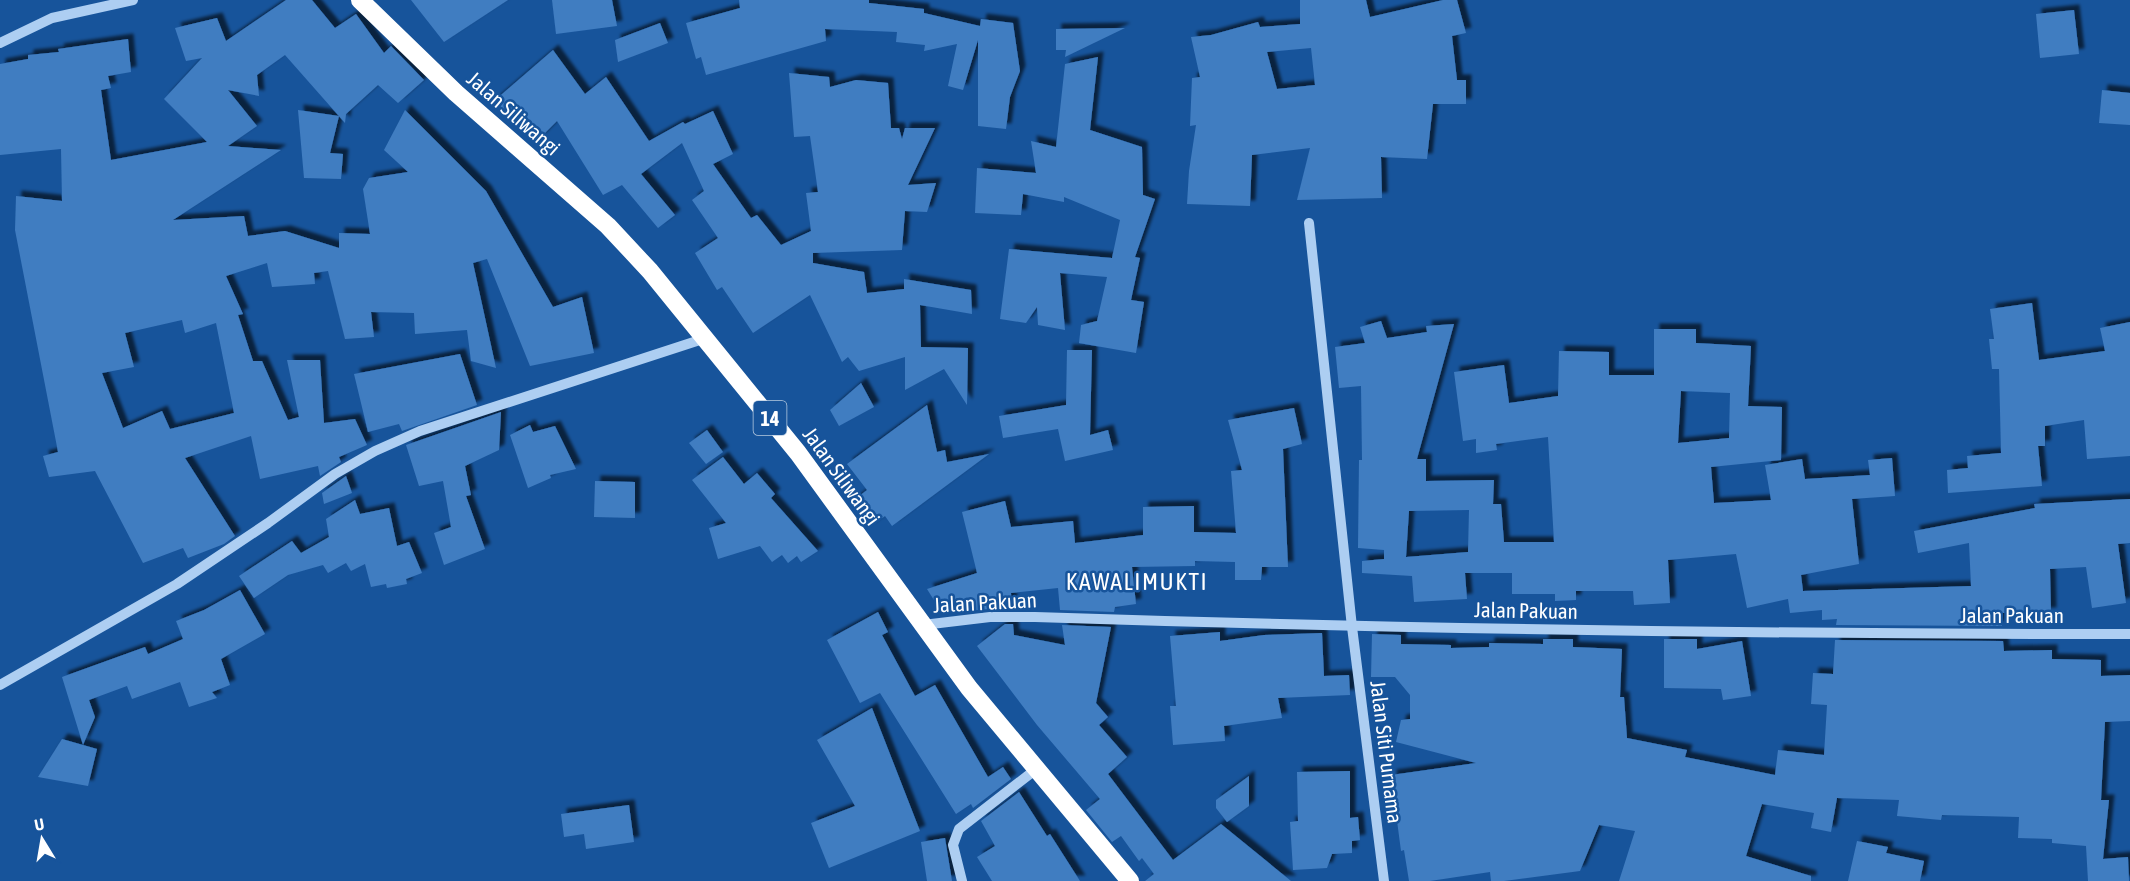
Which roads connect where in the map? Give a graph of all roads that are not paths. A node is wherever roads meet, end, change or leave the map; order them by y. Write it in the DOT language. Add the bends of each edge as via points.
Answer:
graph roads {
  1 [pos="133,0"];
  2 [pos="360,0"];
  3 [pos="0,43"];
  4 [pos="1310,223"];
  5 [pos="706,338"];
  6 [pos="923,625"];
  7 [pos="1352,627"];
  8 [pos="2130,634"];
  9 [pos="0,685"];
  10 [pos="1035,770"];
  11 [pos="962,881"];
  12 [pos="1130,881"];
  13 [pos="1384,881"];
  1 -- 3 [label="street" via="52,18"];
  2 -- 5 [label="highway, Jalan Siliwangi / 14" via="456,93 608,226"];
  4 -- 7 [label="street, Jalan Siti Purnama"];
  5 -- 6 [label="highway, Jalan Siliwangi / 14" via="798,453"];
  5 -- 9 [label="street" via="420,431 375,451 335,474 177,584"];
  6 -- 7 [label="street, Jalan Pakuan" via="990,617 1035,617"];
  6 -- 10 [label="highway, Jalan Siliwangi / 14"];
  7 -- 8 [label="street, Jalan Pakuan"];
  7 -- 13 [label="street, Jalan Siti Purnama"];
  10 -- 11 [label="street" via="959,830 953,845"];
  10 -- 12 [label="highway, Jalan Siliwangi / 14"];
}
